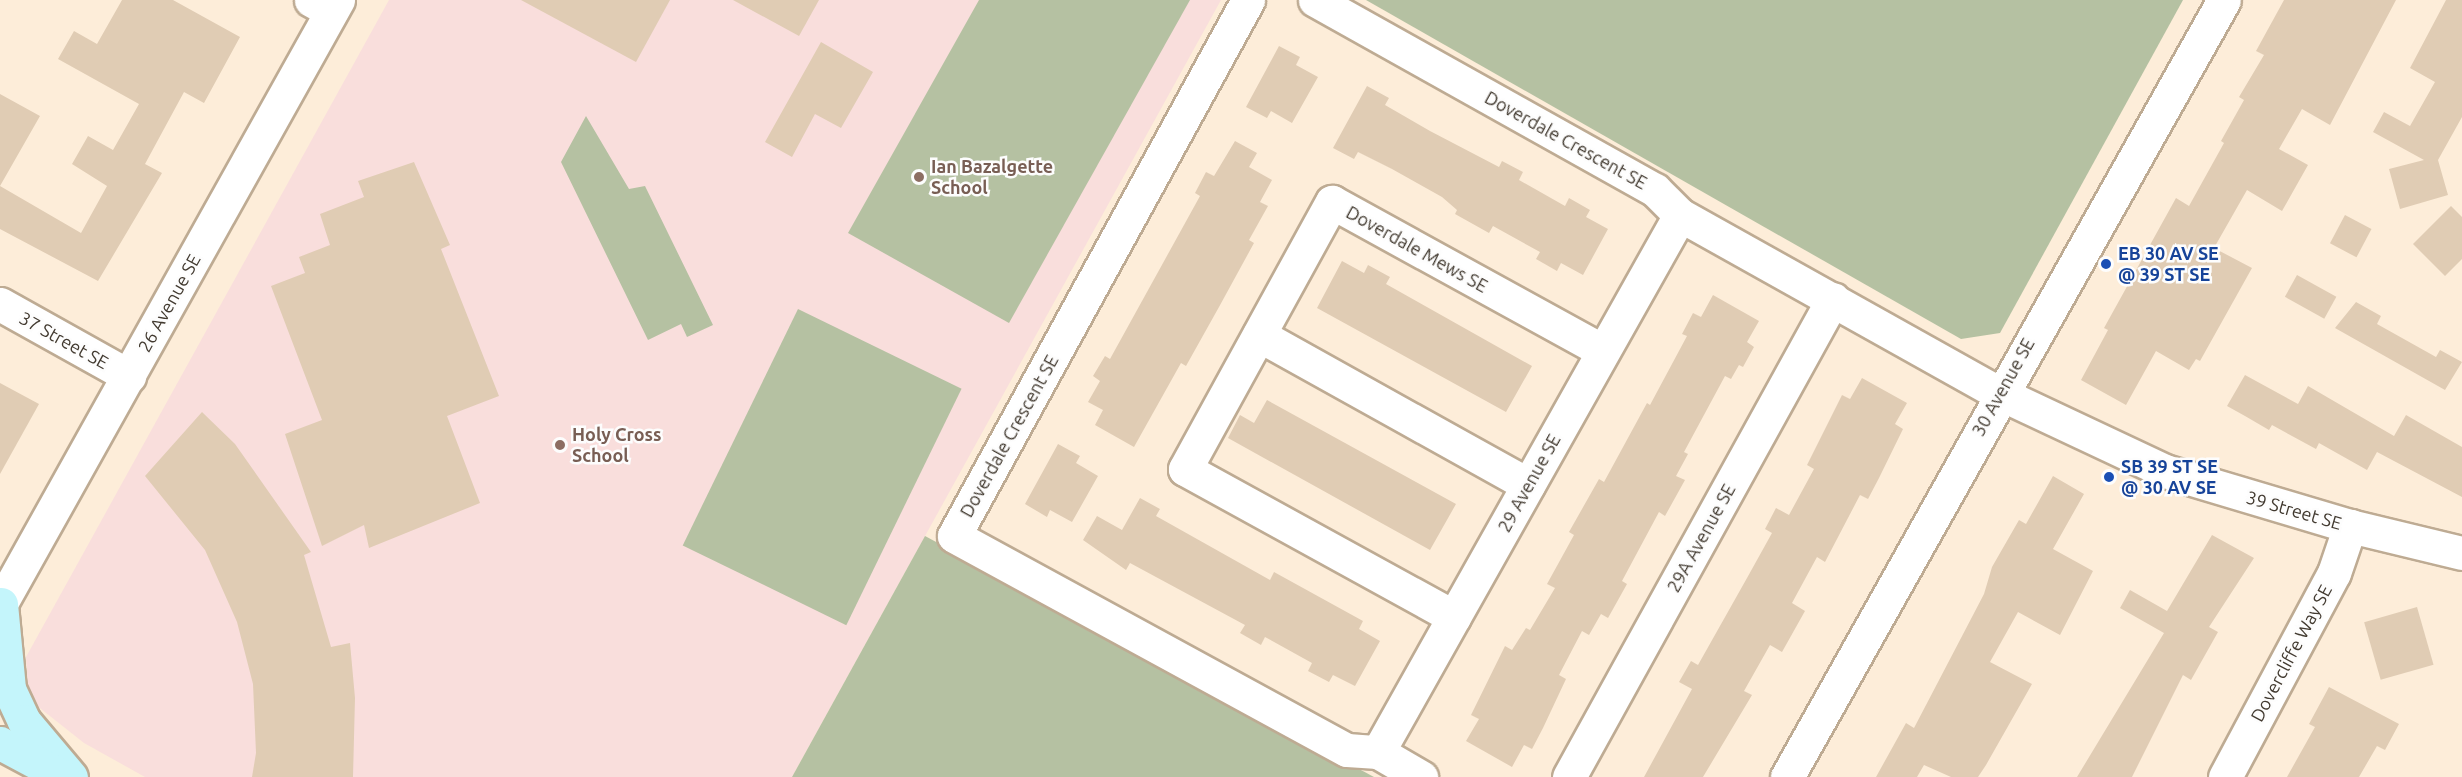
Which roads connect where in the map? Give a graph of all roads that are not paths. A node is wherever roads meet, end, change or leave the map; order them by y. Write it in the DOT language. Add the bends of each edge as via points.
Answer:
graph roads {
  1 [pos="1248,0"];
  2 [pos="1315,0"];
  3 [pos="2224,0"];
  4 [pos="327,4"];
  5 [pos="1680,215"];
  6 [pos="1833,299"];
  7 [pos="0,304"];
  8 [pos="1259,334"];
  9 [pos="1603,351"];
  10 [pos="129,376"];
  11 [pos="1999,393"];
  12 [pos="1528,485"];
  13 [pos="2350,526"];
  14 [pos="2462,553"];
  15 [pos="0,605"];
  16 [pos="1454,617"];
  17 [pos="0,743"];
  18 [pos="1378,752"];
  19 [pos="63,777"];
  20 [pos="71,777"];
  21 [pos="1421,777"];
  22 [pos="1569,777"];
  23 [pos="1786,777"];
  24 [pos="2225,777"];
  1 -- 18 [label="street, Doverdale Crescent SE" via="954,536 1347,750"];
  2 -- 5 [label="street, Doverdale Crescent SE" via="1655,190"];
  3 -- 11 [label="street, 30 Avenue SE"];
  4 -- 10 [label="street, 26 Avenue SE"];
  5 -- 6 [label="street, Doverdale Crescent SE"];
  5 -- 9 [label="street, 29 Avenue SE"];
  6 -- 11 [label="street, Doverdale Crescent SE"];
  6 -- 22 [label="street, 29A Avenue SE"];
  7 -- 10 [label="street, 37 Street SE"];
  8 -- 9 [label="street, Doverdale Mews SE" via="1332,202"];
  8 -- 12 [label="street"];
  8 -- 16 [label="street, Doverdale Mews SE" via="1185,469"];
  9 -- 12 [label="street, 29 Avenue SE"];
  10 -- 15 [label="street, 26 Avenue SE"];
  11 -- 13 [label="street, 39 Street SE" via="2165,471"];
  11 -- 23 [label="street, 30 Avenue SE"];
  12 -- 16 [label="street, 29 Avenue SE"];
  13 -- 14 [label="street, 39 Street SE"];
  13 -- 24 [label="street, Dovercliffe Way SE" via="2334,573"];
  15 -- 20 [label="main road" via="9,689 24,721"];
  16 -- 18 [label="street, 29 Avenue SE"];
  17 -- 19 [label="main road"];
  18 -- 21 [label="street, Doverdale Crescent SE"];
}
